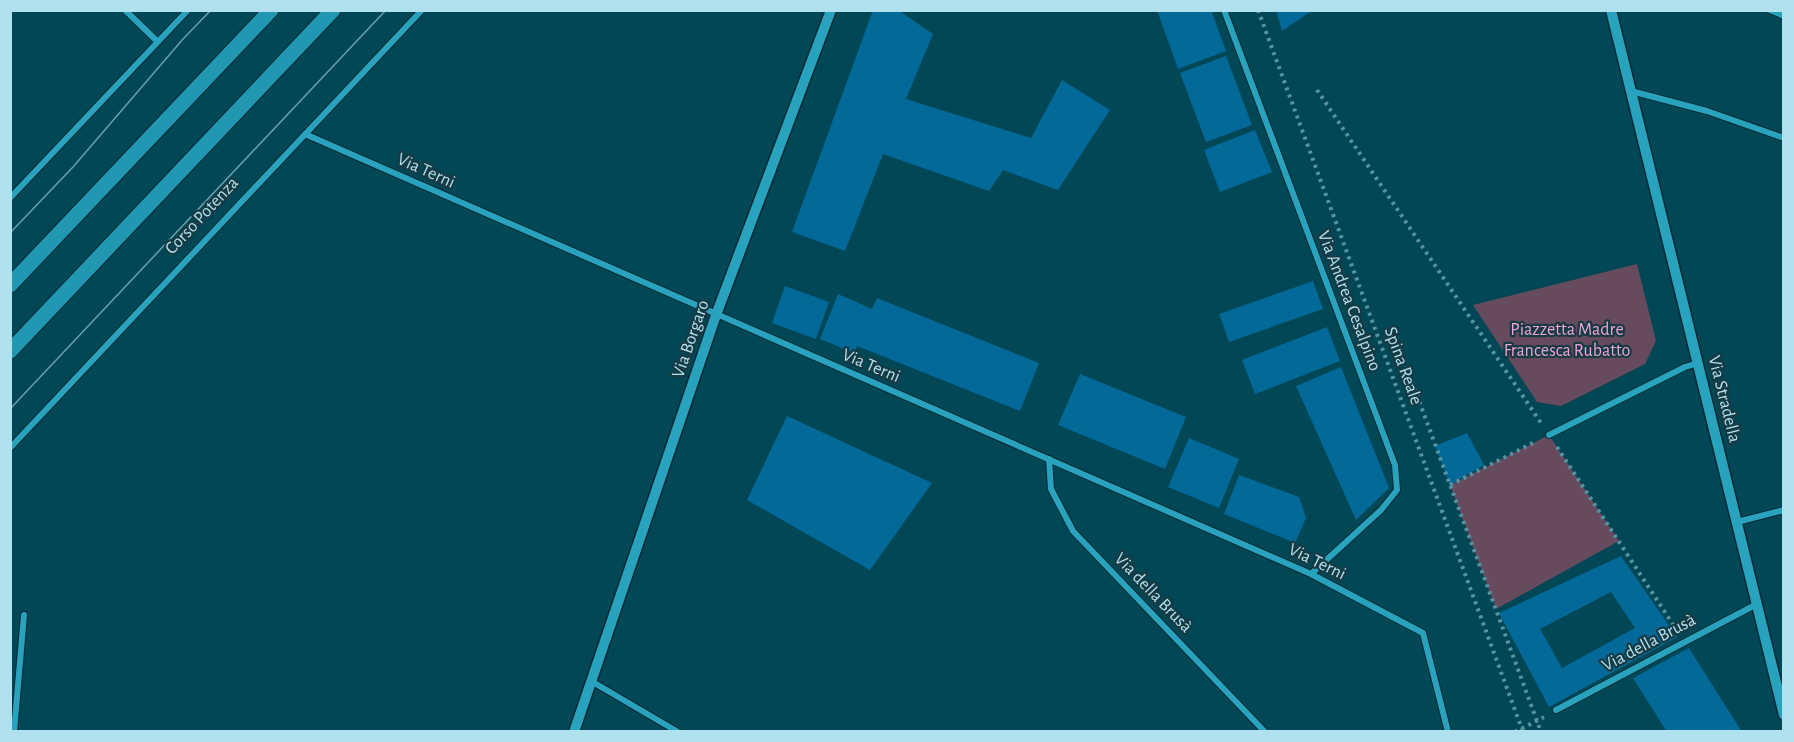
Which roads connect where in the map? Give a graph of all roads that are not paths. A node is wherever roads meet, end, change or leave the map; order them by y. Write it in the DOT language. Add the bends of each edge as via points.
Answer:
graph roads {
  1 [pos="125,10"];
  2 [pos="188,10"];
  3 [pos="271,10"];
  4 [pos="333,10"];
  5 [pos="422,10"];
  6 [pos="831,10"];
  7 [pos="1224,10"];
  8 [pos="1611,10"];
  9 [pos="1770,10"];
  10 [pos="1784,16"];
  11 [pos="158,42"];
  12 [pos="1630,91"];
  13 [pos="305,134"];
  14 [pos="1784,138"];
  15 [pos="10,198"];
  16 [pos="10,285"];
  17 [pos="716,315"];
  18 [pos="10,351"];
  19 [pos="1698,363"];
  20 [pos="1549,435"];
  21 [pos="10,448"];
  22 [pos="1049,459"];
  23 [pos="1784,510"];
  24 [pos="1737,522"];
  25 [pos="1311,574"];
  26 [pos="1757,604"];
  27 [pos="24,615"];
  28 [pos="591,681"];
  29 [pos="1557,710"];
  30 [pos="1784,715"];
  31 [pos="14,732"];
  32 [pos="574,732"];
  33 [pos="678,732"];
  34 [pos="1265,732"];
  35 [pos="1448,732"];
  1 -- 11 [label="street"];
  2 -- 11 [label="street"];
  3 -- 16 [label="main road"];
  4 -- 18 [label="main road"];
  5 -- 13 [label="street, Corso Potenza"];
  6 -- 17 [label="street, Via Borgaro"];
  7 -- 25 [label="street, Via Andrea Cesalpino" via="1395,465 1397,490 1381,510"];
  8 -- 12 [label="street, Via Stradella"];
  9 -- 10 [label="street"];
  11 -- 15 [label="street"];
  12 -- 14 [label="street" via="1707,111"];
  12 -- 19 [label="street, Via Stradella"];
  13 -- 17 [label="street, Via Terni"];
  13 -- 21 [label="street, Corso Potenza"];
  17 -- 22 [label="street, Via Terni"];
  17 -- 28 [label="street, Via Borgaro"];
  19 -- 20 [label="street"];
  19 -- 24 [label="street, Via Stradella"];
  22 -- 25 [label="street, Via Terni"];
  22 -- 34 [label="street, Via della Brusà" via="1051,489 1073,531"];
  23 -- 24 [label="street"];
  24 -- 26 [label="street, Via Stradella"];
  25 -- 35 [label="street, Via Terni" via="1423,633"];
  26 -- 29 [label="street, Via della Brusà"];
  26 -- 30 [label="street, Via Stradella"];
  27 -- 31 [label="street"];
  28 -- 32 [label="street, Via Borgaro"];
  28 -- 33 [label="street"];
}
